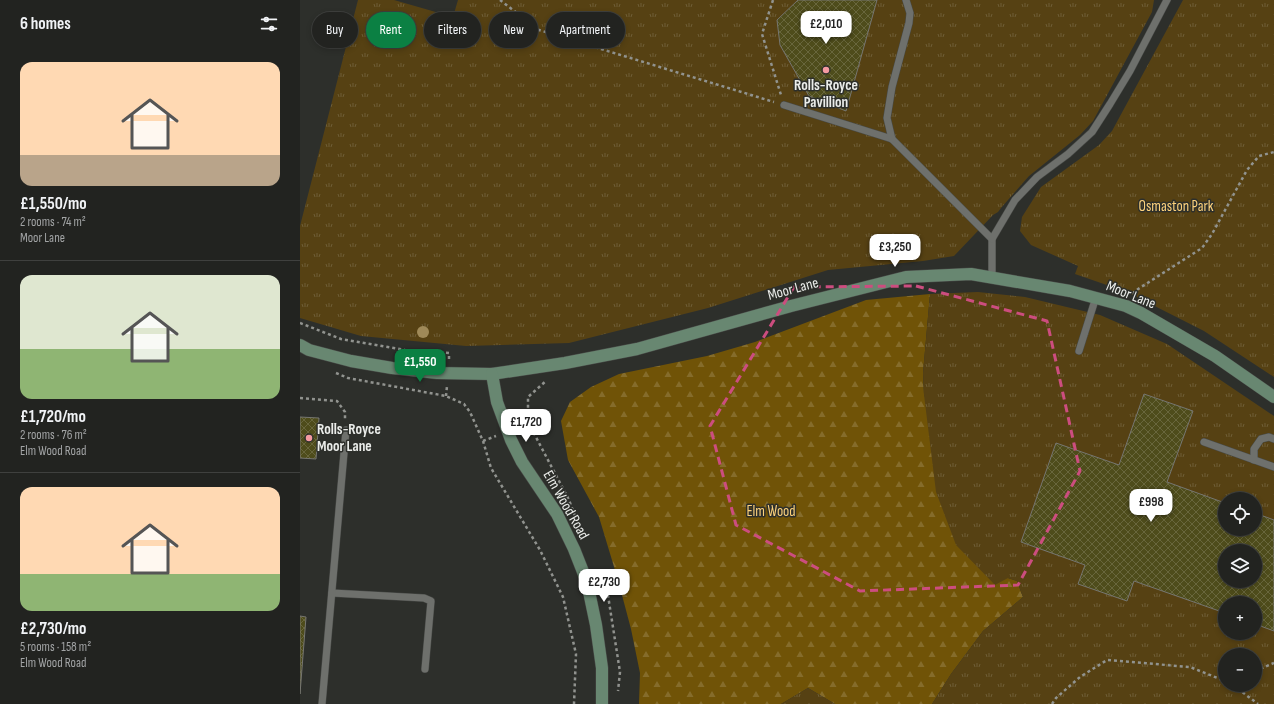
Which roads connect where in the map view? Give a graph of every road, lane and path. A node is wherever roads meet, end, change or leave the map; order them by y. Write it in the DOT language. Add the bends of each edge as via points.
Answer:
graph roads {
  1 [pos="500,0"];
  2 [pos="774,0"];
  3 [pos="906,0"];
  4 [pos="1167,0"];
  5 [pos="784,105"];
  6 [pos="892,139"];
  7 [pos="1274,152"];
  8 [pos="992,239"];
  9 [pos="992,277"];
  10 [pos="1096,297"];
  11 [pos="1126,306"];
  12 [pos="300,323"];
  13 [pos="300,345"];
  14 [pos="1079,351"];
  15 [pos="449,353"];
  16 [pos="334,372"];
  17 [pos="492,374"];
  18 [pos="551,380"];
  19 [pos="1274,397"];
  20 [pos="300,398"];
  21 [pos="346,430"];
  22 [pos="508,431"];
  23 [pos="1274,439"];
  24 [pos="483,441"];
  25 [pos="1204,442"];
  26 [pos="1254,460"];
  27 [pos="1274,466"];
  28 [pos="332,593"];
  29 [pos="1274,663"];
  30 [pos="1262,668"];
  31 [pos="425,669"];
  32 [pos="1218,678"];
  33 [pos="1242,692"];
  34 [pos="322,704"];
  35 [pos="574,704"];
  36 [pos="602,704"];
  37 [pos="1052,704"];
  38 [pos="1258,704"];
  1 -- 5 [label="path" via="539,30"];
  2 -- 5 [label="path" via="762,34"];
  3 -- 6 [label="lane" via="910,13 909,23 892,87 887,118"];
  4 -- 8 [label="lane" via="1118,91 1092,132 1037,177 1015,200"];
  5 -- 6 [label="lane"];
  6 -- 8 [label="lane"];
  7 -- 11 [label="path" via="1259,156 1247,170 1202,248 1135,291"];
  8 -- 9 [label="lane"];
  9 -- 10 [label="street, Moor Lane"];
  9 -- 17 [label="street, Moor Lane" via="971,274 906,278 790,306 637,349"];
  10 -- 11 [label="street, Moor Lane"];
  10 -- 14 [label="lane"];
  11 -- 19 [label="street, Moor Lane" via="1215,356"];
  12 -- 15 [label="path" via="341,339 405,350"];
  13 -- 17 [label="street, Moor Lane" via="308,350 351,361 392,368 437,373"];
  16 -- 24 [label="path" via="348,378 446,396 464,404"];
  17 -- 22 [label="street, Elm Wood Road" via="497,402"];
  18 -- 22 [label="path" via="544,382 528,397 528,422"];
  20 -- 21 [label="path" via="337,401 344,412"];
  21 -- 28 [label="lane"];
  22 -- 24 [label="path"];
  22 -- 36 [label="street, Elm Wood Road" via="522,462 557,514 586,582 602,668"];
  23 -- 26 [label="lane" via="1261,439 1254,449"];
  24 -- 35 [label="path" via="491,468 540,550 563,597 576,654"];
  25 -- 26 [label="lane"];
  26 -- 27 [label="lane"];
  28 -- 31 [label="lane" via="424,598 431,601"];
  28 -- 34 [label="lane"];
  29 -- 30 [label="path"];
  32 -- 37 [label="path" via="1190,666 1106,660 1080,677"];
  33 -- 38 [label="path"];
}
